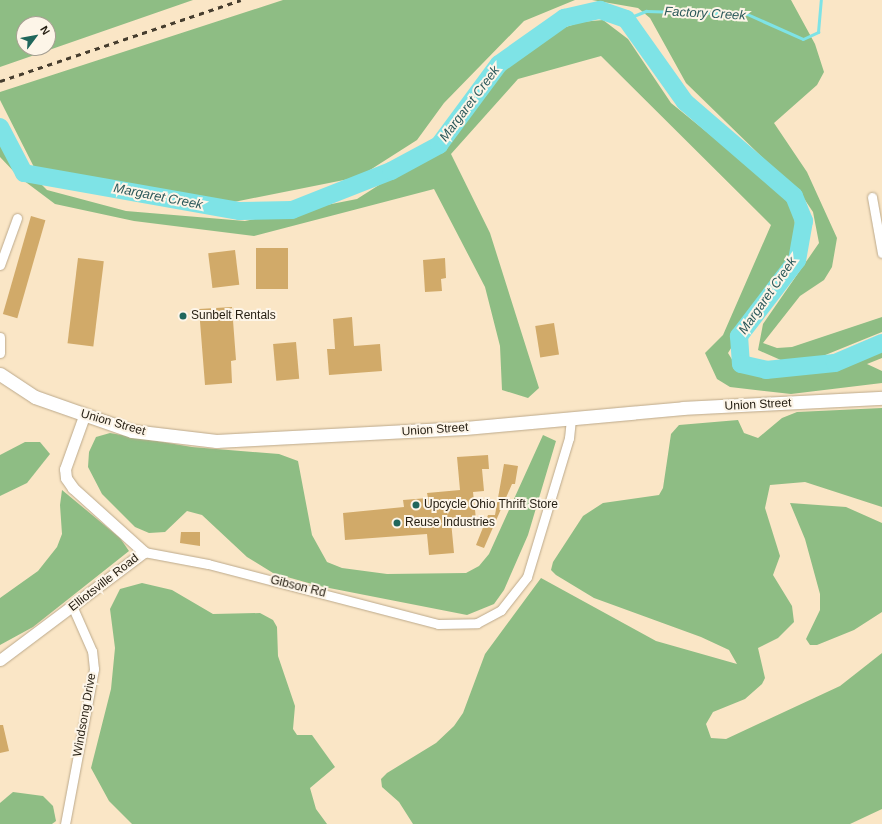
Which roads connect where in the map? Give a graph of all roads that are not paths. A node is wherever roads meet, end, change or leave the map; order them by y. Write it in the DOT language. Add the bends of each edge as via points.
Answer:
graph roads {
  1 [pos="872,197"];
  2 [pos="17,218"];
  3 [pos="882,253"];
  4 [pos="0,265"];
  5 [pos="0,337"];
  6 [pos="0,353"];
  7 [pos="0,374"];
  8 [pos="882,398"];
  9 [pos="84,416"];
  10 [pos="571,420"];
  11 [pos="144,552"];
  12 [pos="73,608"];
  13 [pos="0,660"];
  14 [pos="65,824"];
  1 -- 3 [label="street"];
  2 -- 4 [label="street"];
  5 -- 6 [label="street"];
  7 -- 9 [label="main road, Union Street" via="35,397"];
  8 -- 10 [label="main road, Union Street" via="684,408"];
  9 -- 10 [label="main road, Union Street" via="132,431 216,441"];
  9 -- 11 [label="street, Elliotsville Road" via="65,469 66,478 73,488"];
  10 -- 11 [label="street, Gibson Rd" via="549,509 524,582 494,616 477,623 451,626 188,559"];
  11 -- 12 [label="street, Elliotsville Road"];
  12 -- 13 [label="street, Elliotsville Road"];
  12 -- 14 [label="street, Windsong Drive" via="92,652 94,669"];
}
